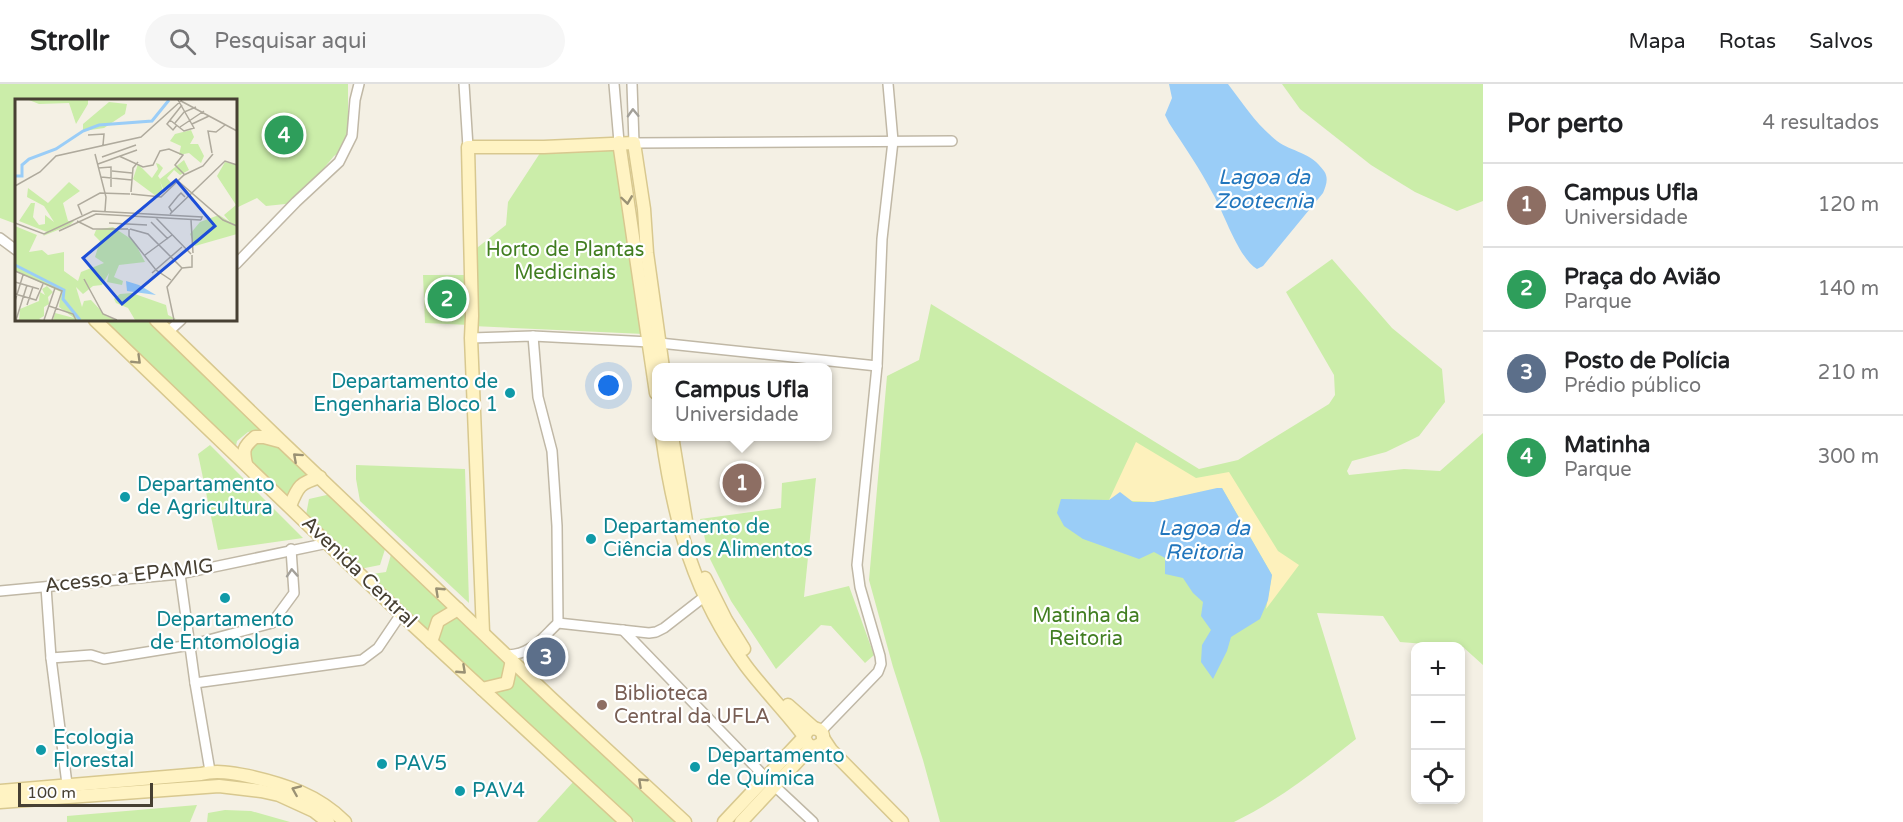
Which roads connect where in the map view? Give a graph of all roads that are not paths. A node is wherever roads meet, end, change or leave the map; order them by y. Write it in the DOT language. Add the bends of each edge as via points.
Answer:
graph roads {
  1 [pos="359,84"];
  2 [pos="464,84"];
  3 [pos="614,84"];
  4 [pos="632,84"];
  5 [pos="888,84"];
  6 [pos="893,141"];
  7 [pos="952,141"];
  8 [pos="619,142"];
  9 [pos="634,143"];
  10 [pos="468,147"];
  11 [pos="0,238"];
  12 [pos="14,246"];
  13 [pos="237,263"];
  14 [pos="96,321"];
  15 [pos="157,321"];
  16 [pos="180,321"];
  17 [pos="169,331"];
  18 [pos="534,336"];
  19 [pos="471,338"];
  20 [pos="654,342"];
  21 [pos="655,363"];
  22 [pos="661,363"];
  23 [pos="877,366"];
  24 [pos="281,441"];
  25 [pos="663,441"];
  26 [pos="673,441"];
  27 [pos="246,464"];
  28 [pos="320,477"];
  29 [pos="290,506"];
  30 [pos="328,543"];
  31 [pos="291,549"];
  32 [pos="180,574"];
  33 [pos="46,587"];
  34 [pos="0,591"];
  35 [pos="707,594"];
  36 [pos="458,609"];
  37 [pos="401,614"];
  38 [pos="558,623"];
  39 [pos="623,630"];
  40 [pos="483,632"];
  41 [pos="431,642"];
  42 [pos="189,645"];
  43 [pos="51,658"];
  44 [pos="509,658"];
  45 [pos="195,683"];
  46 [pos="482,689"];
  47 [pos="813,738"];
  48 [pos="210,773"];
  49 [pos="770,782"];
  50 [pos="67,784"];
  51 [pos="219,786"];
  52 [pos="205,787"];
  53 [pos="0,791"];
  54 [pos="0,802"];
  55 [pos="328,822"];
  56 [pos="345,822"];
  57 [pos="626,822"];
  58 [pos="685,822"];
  59 [pos="724,822"];
  60 [pos="741,822"];
  61 [pos="813,822"];
  62 [pos="892,822"];
  63 [pos="902,822"];
  1 -- 13 [label="street" via="352,136 339,162"];
  2 -- 10 [label="street"];
  3 -- 8 [label="street"];
  9 -- 4 [label="street, one-way"];
  5 -- 6 [label="street"];
  6 -- 7 [label="street"];
  6 -- 9 [label="street"];
  6 -- 23 [label="street" via="882,239"];
  8 -- 9 [label="street"];
  8 -- 10 [label="street"];
  8 -- 20 [label="street, one-way"];
  9 -- 20 [label="street"];
  10 -- 19 [label="street"];
  11 -- 12 [label="street"];
  14 -- 27 [label="street, Avenida Central, one-way"];
  15 -- 17 [label="street, Avenida Central"];
  16 -- 17 [label="street"];
  17 -- 24 [label="street, Avenida Central"];
  18 -- 19 [label="street"];
  18 -- 20 [label="street"];
  18 -- 38 [label="street" via="538,397 552,451"];
  19 -- 40 [label="street"];
  20 -- 21 [label="street"];
  20 -- 22 [label="street"];
  20 -- 23 [label="street"];
  23 -- 47 [label="street" via="857,565 881,664 878,672"];
  24 -- 27 [label="street" via="255,437 243,452"];
  28 -- 24 [label="street, Avenida Central, one-way"];
  25 -- 35 [label="street" via="689,562"];
  26 -- 35 [label="street" via="689,535"];
  27 -- 29 [label="street, Avenida Central"];
  28 -- 29 [label="street" via="297,488"];
  36 -- 28 [label="street, Avenida Central, one-way"];
  29 -- 30 [label="street, Avenida Central"];
  30 -- 31 [label="street, Acesso a EPAMIG"];
  30 -- 37 [label="street, Avenida Central"];
  31 -- 32 [label="street, Acesso a EPAMIG"];
  42 -- 31 [label="street, one-way" via="272,623 294,593"];
  32 -- 33 [label="street, Acesso a EPAMIG"];
  32 -- 42 [label="street"];
  33 -- 34 [label="street, Acesso a EPAMIG"];
  33 -- 43 [label="street"];
  35 -- 39 [label="street" via="656,632"];
  35 -- 47 [label="street" via="762,675"];
  36 -- 40 [label="street, Avenida Central"];
  36 -- 41 [label="street" via="438,621"];
  37 -- 41 [label="street, Avenida Central"];
  37 -- 45 [label="street" via="378,648 362,660"];
  38 -- 39 [label="street"];
  38 -- 44 [label="street" via="531,649"];
  39 -- 49 [label="street"];
  40 -- 44 [label="street, Avenida Central"];
  41 -- 46 [label="street, Avenida Central, one-way"];
  42 -- 43 [label="street" via="104,659 91,655"];
  42 -- 45 [label="street"];
  43 -- 50 [label="street"];
  44 -- 46 [label="street" via="507,683"];
  58 -- 44 [label="street, Avenida Central, one-way"];
  45 -- 48 [label="street"];
  46 -- 57 [label="street, Avenida Central"];
  47 -- 49 [label="street"];
  47 -- 62 [label="street"];
  47 -- 63 [label="street" via="831,750"];
  48 -- 50 [label="street"];
  48 -- 51 [label="street" via="222,779"];
  48 -- 52 [label="street" via="201,781"];
  56 -- 48 [label="street, one-way" via="301,791 275,782"];
  49 -- 59 [label="street"];
  49 -- 60 [label="street"];
  49 -- 61 [label="street"];
  50 -- 53 [label="street"];
  51 -- 52 [label="street"];
  51 -- 55 [label="street" via="279,795"];
  52 -- 54 [label="street"];
}
